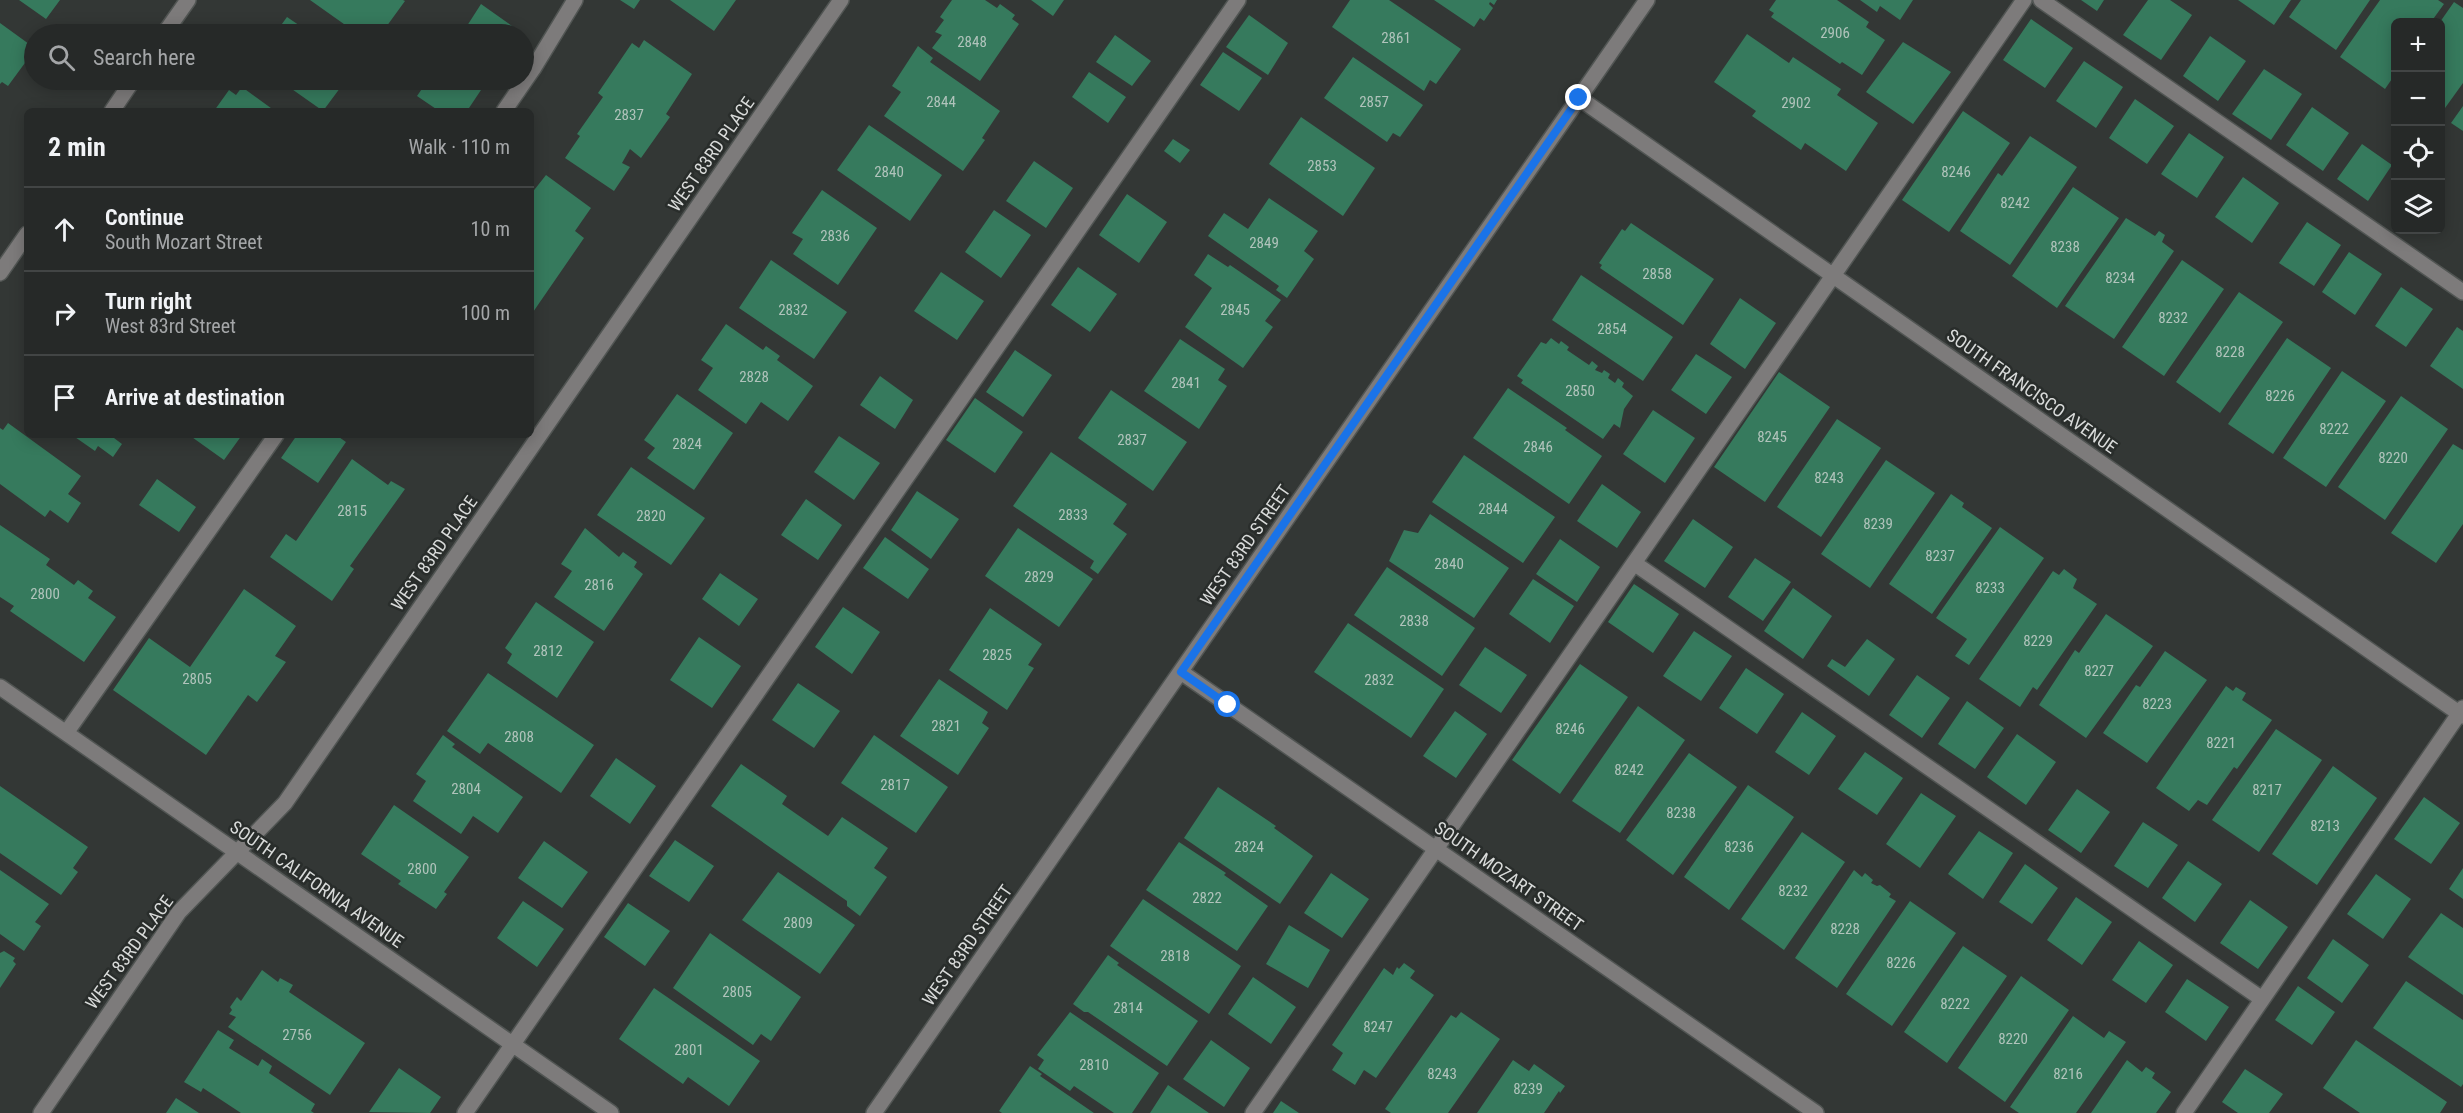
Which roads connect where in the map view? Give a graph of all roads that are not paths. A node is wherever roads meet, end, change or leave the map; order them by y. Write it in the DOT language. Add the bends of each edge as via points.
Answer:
graph roads {
  1 [pos="188,0"];
  2 [pos="574,0"];
  3 [pos="841,0"];
  4 [pos="1238,0"];
  5 [pos="1647,0"];
  6 [pos="2024,0"];
  7 [pos="2041,0"];
  8 [pos="171,24"];
  9 [pos="534,67"];
  10 [pos="126,90"];
  11 [pos="518,90"];
  12 [pos="1579,98"];
  13 [pos="114,108"];
  14 [pos="506,108"];
  15 [pos="24,238"];
  16 [pos="0,273"];
  17 [pos="1833,276"];
  18 [pos="2463,292"];
  19 [pos="274,438"];
  20 [pos="1634,563"];
  21 [pos="1181,672"];
  22 [pos="0,687"];
  23 [pos="2462,713"];
  24 [pos="66,734"];
  25 [pos="1436,849"];
  26 [pos="236,853"];
  27 [pos="2262,999"];
  28 [pos="513,1044"];
  29 [pos="41,1113"];
  30 [pos="465,1113"];
  31 [pos="611,1113"];
  32 [pos="874,1113"];
  33 [pos="1252,1113"];
  34 [pos="1816,1113"];
  35 [pos="2184,1113"];
  1 -- 8 [label="street"];
  2 -- 9 [label="street"];
  3 -- 26 [label="street, WEST 83RD PLACE" via="285,803"];
  4 -- 28 [label="street"];
  5 -- 12 [label="street, WEST 83RD STREET"];
  6 -- 17 [label="street"];
  7 -- 18 [label="street"];
  10 -- 13 [label="street"];
  11 -- 14 [label="street"];
  12 -- 17 [label="street, SOUTH FRANCISCO AVENUE"];
  12 -- 21 [label="street, WEST 83RD STREET"];
  15 -- 16 [label="street"];
  17 -- 20 [label="street"];
  17 -- 23 [label="street, SOUTH FRANCISCO AVENUE"];
  19 -- 24 [label="street"];
  20 -- 25 [label="street"];
  20 -- 27 [label="street"];
  21 -- 25 [label="street, SOUTH MOZART STREET"];
  21 -- 32 [label="street, WEST 83RD STREET"];
  22 -- 24 [label="street, SOUTH CALIFORNIA AVENUE"];
  23 -- 27 [label="street"];
  24 -- 26 [label="street, SOUTH CALIFORNIA AVENUE"];
  25 -- 33 [label="street"];
  25 -- 34 [label="street, SOUTH MOZART STREET"];
  26 -- 28 [label="street, SOUTH CALIFORNIA AVENUE"];
  26 -- 29 [label="street, WEST 83RD PLACE" via="179,912"];
  27 -- 35 [label="street"];
  28 -- 30 [label="street"];
  28 -- 31 [label="street, SOUTH CALIFORNIA AVENUE"];
}
